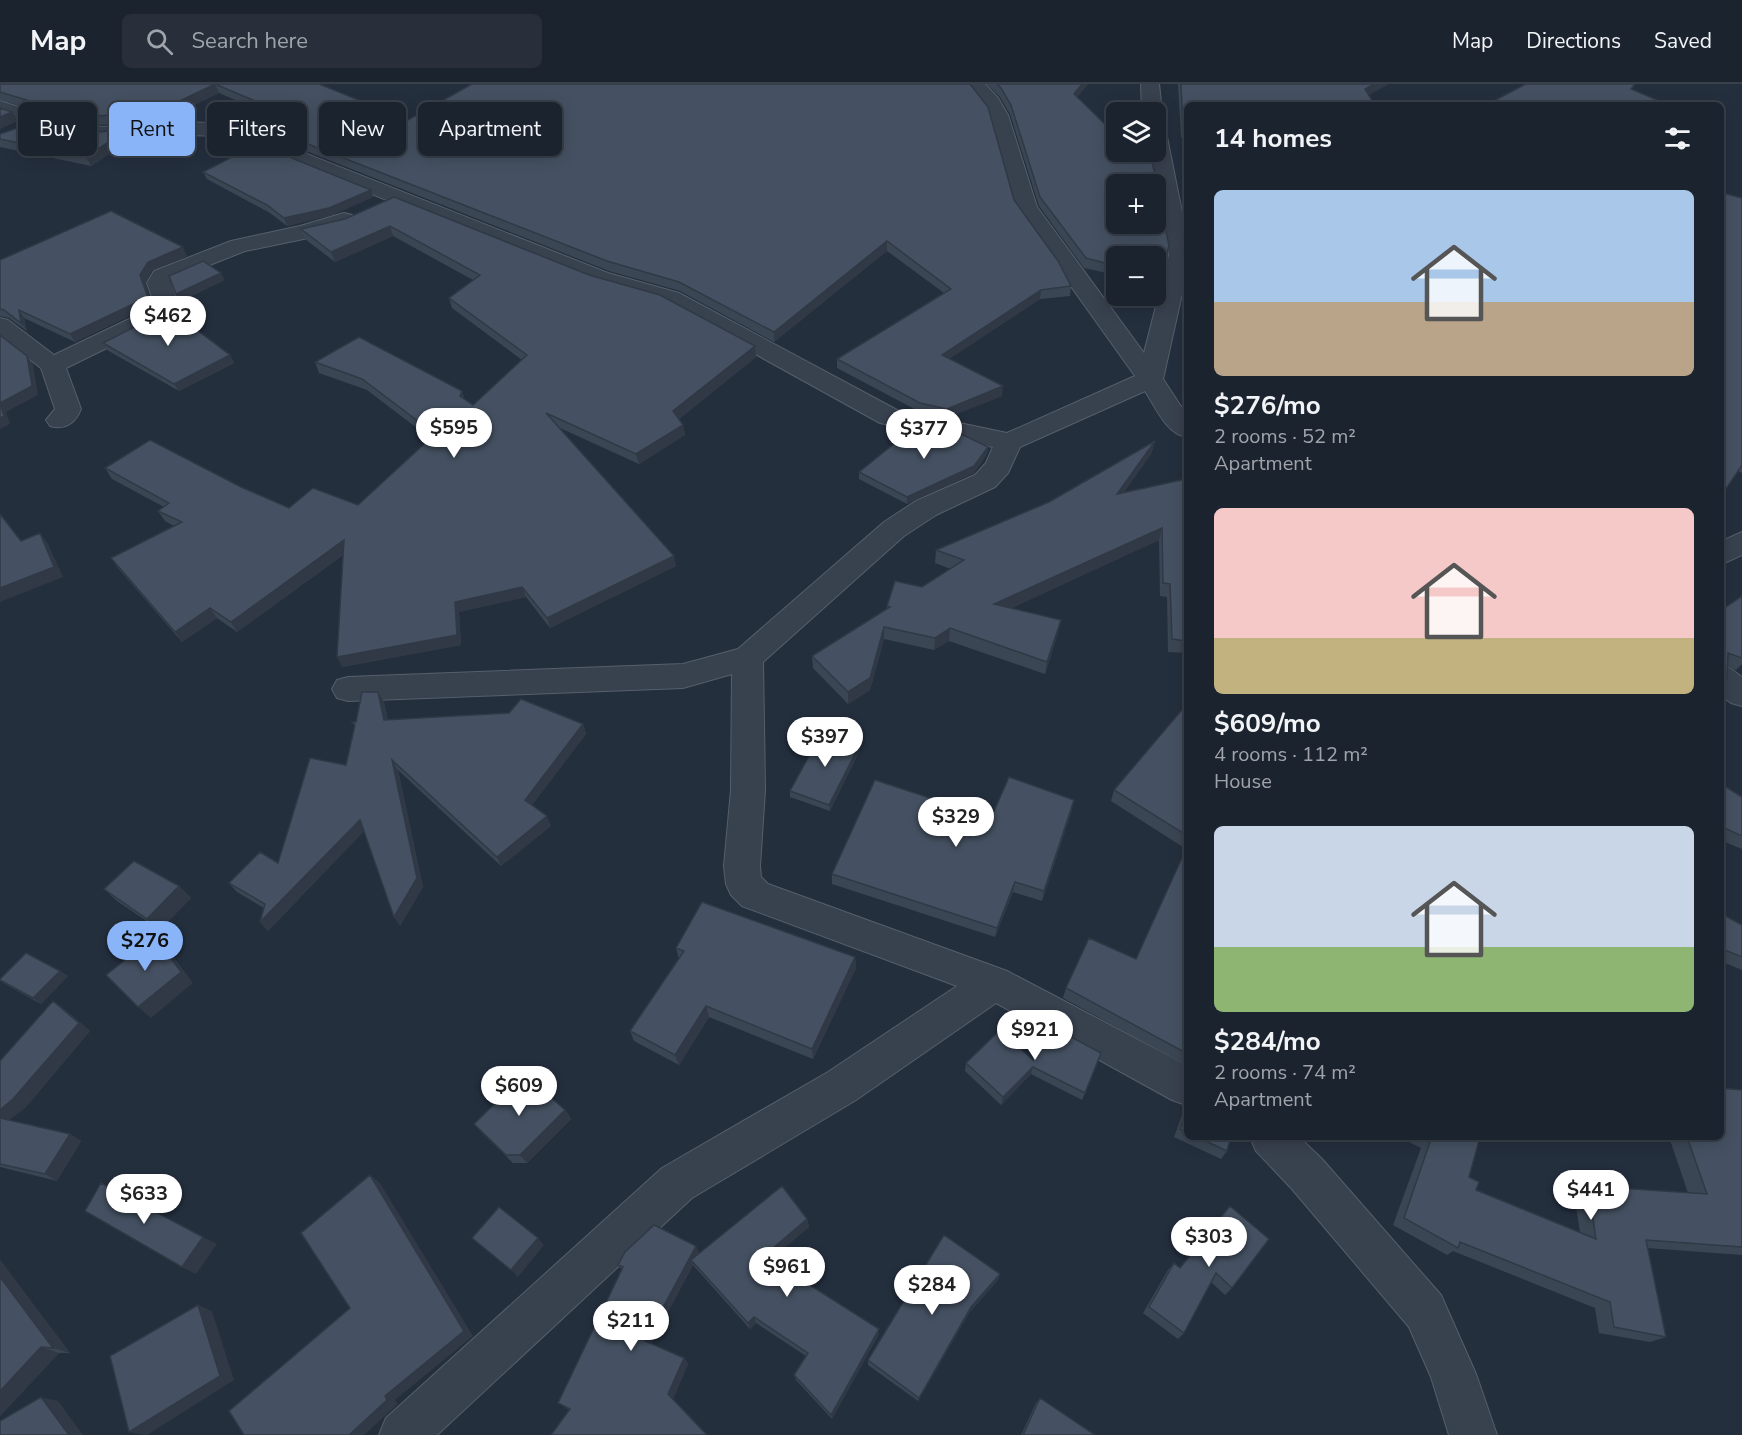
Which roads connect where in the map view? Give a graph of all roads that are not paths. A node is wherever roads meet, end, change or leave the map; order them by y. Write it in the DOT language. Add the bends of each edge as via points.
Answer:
graph roads {
  1 [pos="974,84"];
  2 [pos="1150,84"];
  3 [pos="1151,102"];
  4 [pos="0,107"];
  5 [pos="18,113"];
  6 [pos="18,131"];
  7 [pos="97,132"];
  8 [pos="11,134"];
  9 [pos="1162,162"];
  10 [pos="397,197"];
  11 [pos="0,325"];
  12 [pos="52,365"];
  13 [pos="1150,379"];
  14 [pos="58,420"];
  15 [pos="1184,427"];
  16 [pos="1009,442"];
  17 [pos="1742,542"];
  18 [pos="1724,553"];
  19 [pos="748,658"];
  20 [pos="1724,680"];
  21 [pos="348,689"];
  22 [pos="1742,693"];
  23 [pos="994,983"];
  24 [pos="1184,1085"];
  25 [pos="1273,1140"];
  26 [pos="403,1435"];
  27 [pos="1473,1435"];
  1 -- 13 [label="street" via="993,103 1000,119 1026,208"];
  2 -- 3 [label="street"];
  4 -- 5 [label="street"];
  6 -- 8 [label="street"];
  7 -- 10 [label="street" via="182,128 237,133"];
  9 -- 13 [label="street" via="1180,255"];
  10 -- 12 [label="street" via="340,222 238,246 162,276 159,283 166,303 162,312"];
  10 -- 16 [label="street" via="600,278 671,298 889,417"];
  11 -- 12 [label="street"];
  12 -- 14 [label="street" via="68,409"];
  13 -- 15 [label="street"];
  13 -- 16 [label="street"];
  16 -- 19 [label="street" via="998,467 985,481 926,508 894,529"];
  17 -- 18 [label="street"];
  19 -- 21 [label="street" via="672,677"];
  19 -- 23 [label="street" via="744,884 755,895"];
  20 -- 22 [label="street"];
  23 -- 24 [label="street"];
  23 -- 26 [label="street" via="842,1086 677,1183"];
  25 -- 27 [label="street" via="1425,1311 1453,1374"];
}
